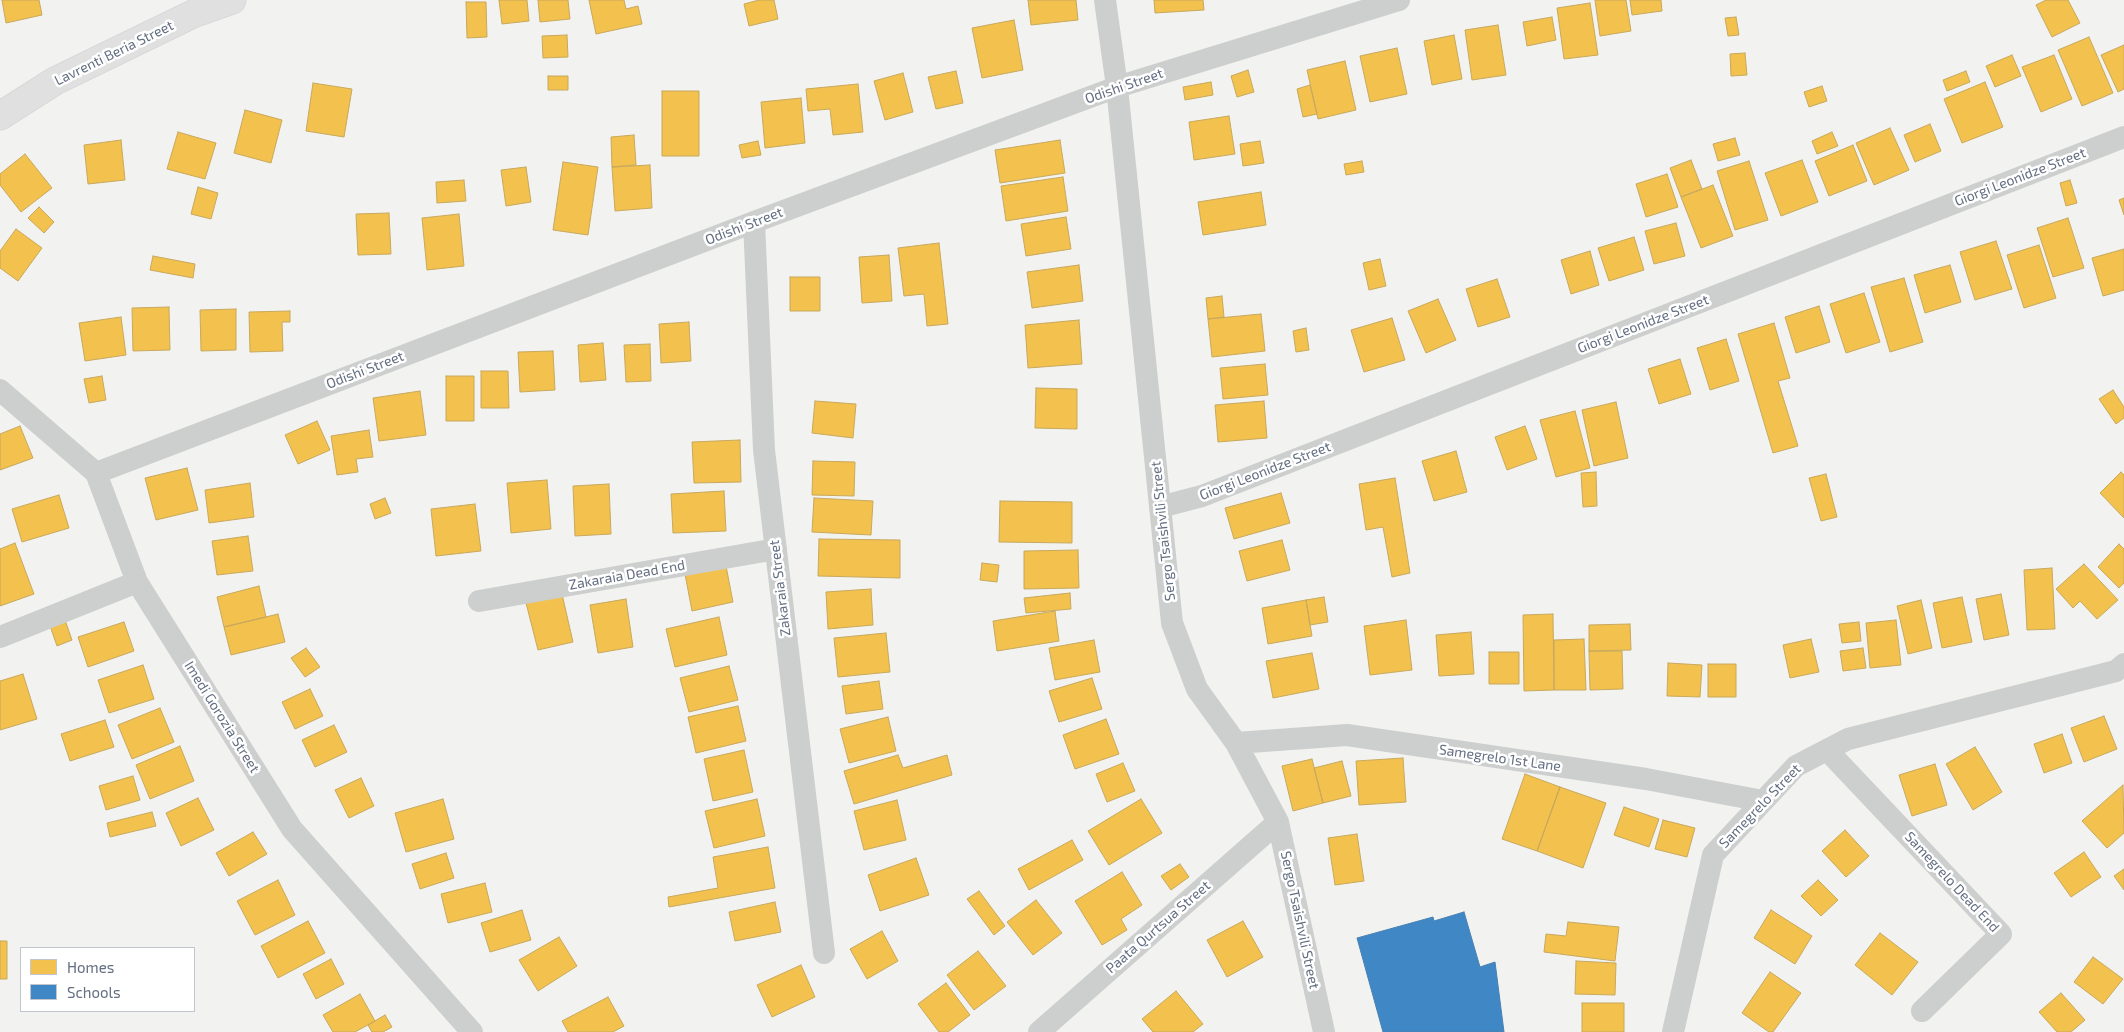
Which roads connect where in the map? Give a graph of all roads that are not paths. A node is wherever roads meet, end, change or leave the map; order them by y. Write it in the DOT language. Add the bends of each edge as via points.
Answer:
graph roads {
  1 [pos="232,0"];
  2 [pos="1105,0"];
  3 [pos="1399,0"];
  4 [pos="1117,87"];
  5 [pos="0,116"];
  6 [pos="2124,137"];
  7 [pos="754,222"];
  8 [pos="0,390"];
  9 [pos="96,473"];
  10 [pos="1160,507"];
  11 [pos="776,549"];
  12 [pos="137,582"];
  13 [pos="479,602"];
  14 [pos="0,637"];
  15 [pos="2121,673"];
  16 [pos="1236,743"];
  17 [pos="1828,750"];
  18 [pos="1763,801"];
  19 [pos="1278,822"];
  20 [pos="824,953"];
  21 [pos="1922,1011"];
  22 [pos="472,1032"];
  23 [pos="1039,1032"];
  24 [pos="1324,1032"];
  25 [pos="1673,1032"];
  1 -- 5 [label="main road, Lavrenti Beria Street" via="195,13 55,80"];
  2 -- 4 [label="street, Sergo Tsaishvili Street"];
  3 -- 4 [label="street, Odishi Street"];
  4 -- 7 [label="street, Odishi Street"];
  4 -- 10 [label="street, Sergo Tsaishvili Street"];
  6 -- 10 [label="street, Giorgi Leonidze Street" via="1202,496"];
  7 -- 9 [label="street, Odishi Street"];
  7 -- 11 [label="street, Zakaraia Street" via="764,450"];
  8 -- 9 [label="street, Imedi Gorozia Street"];
  9 -- 12 [label="street, Imedi Gorozia Street"];
  10 -- 16 [label="street, Sergo Tsaishvili Street" via="1172,623 1197,690"];
  11 -- 13 [label="street, Zakaraia Dead End"];
  11 -- 20 [label="street, Zakaraia Street"];
  12 -- 14 [label="street"];
  12 -- 22 [label="street, Imedi Gorozia Street" via="292,829"];
  15 -- 17 [label="street, Samegrelo Street" via="1848,739"];
  16 -- 18 [label="street, Samegrelo 1st Lane" via="1347,735 1646,779"];
  16 -- 19 [label="street, Sergo Tsaishvili Street"];
  17 -- 18 [label="street, Samegrelo Street" via="1796,766"];
  17 -- 21 [label="street, Samegrelo Dead End" via="2001,934"];
  18 -- 25 [label="street, Samegrelo Street" via="1713,855"];
  19 -- 23 [label="street, Paata Qurtsua Street"];
  19 -- 24 [label="street, Sergo Tsaishvili Street"];
}
